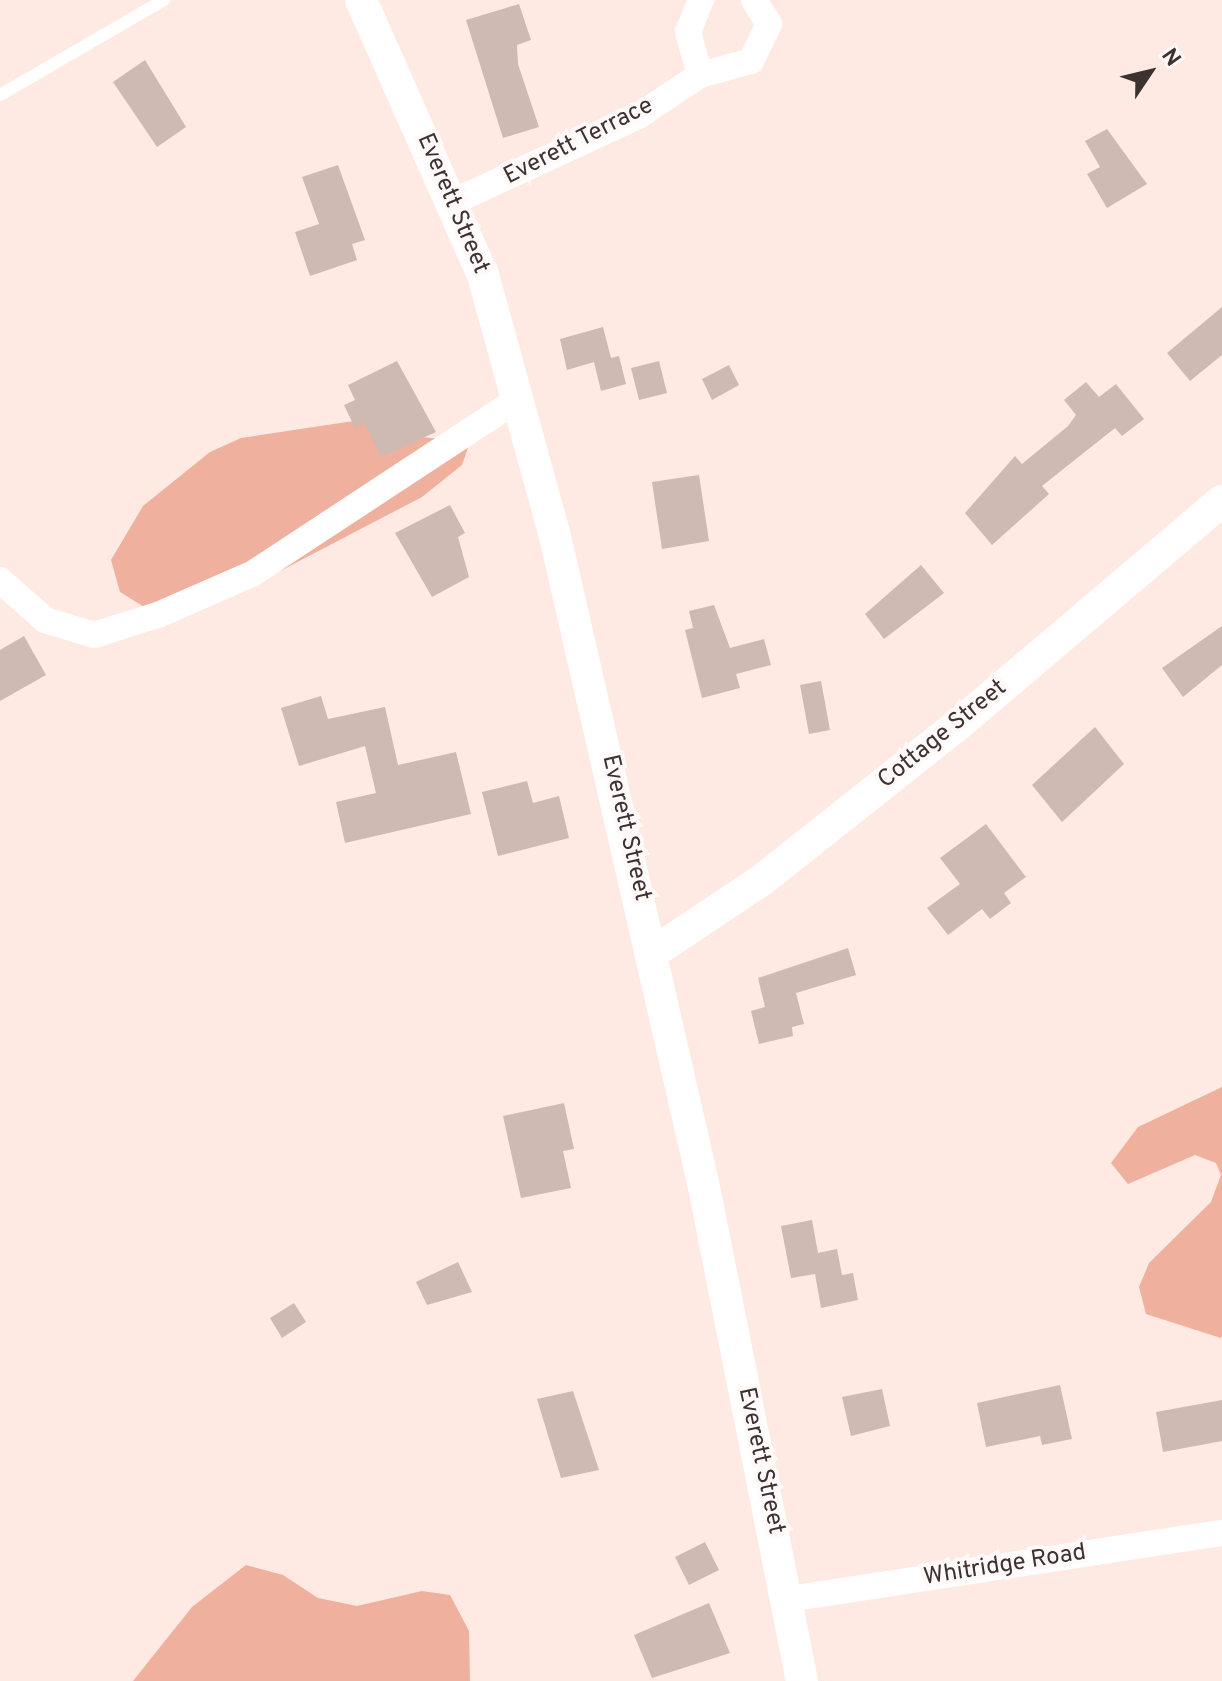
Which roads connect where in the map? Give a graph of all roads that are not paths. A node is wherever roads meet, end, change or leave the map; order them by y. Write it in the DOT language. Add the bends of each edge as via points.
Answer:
graph roads {
  1 [pos="164,0"];
  2 [pos="361,0"];
  3 [pos="701,0"];
  4 [pos="754,0"];
  5 [pos="700,75"];
  6 [pos="0,95"];
  7 [pos="455,201"];
  8 [pos="514,402"];
  9 [pos="1222,501"];
  10 [pos="0,580"];
  11 [pos="651,954"];
  12 [pos="1222,1533"];
  13 [pos="789,1599"];
  14 [pos="802,1681"];
  1 -- 6 [label="lane"];
  2 -- 7 [label="street, Everett Street"];
  3 -- 5 [label="street" via="688,32"];
  4 -- 5 [label="street, Everett Terrace" via="769,24 751,61"];
  5 -- 7 [label="street, Everett Terrace" via="640,115"];
  7 -- 8 [label="street, Everett Street" via="483,275"];
  8 -- 10 [label="street" via="252,574 158,615 94,635 45,620"];
  8 -- 11 [label="street, Everett Street" via="561,562"];
  9 -- 11 [label="street, Cottage Street" via="941,738 762,880"];
  11 -- 13 [label="street, Everett Street"];
  12 -- 13 [label="street, Whitridge Road"];
  13 -- 14 [label="street, Everett Street"];
}
